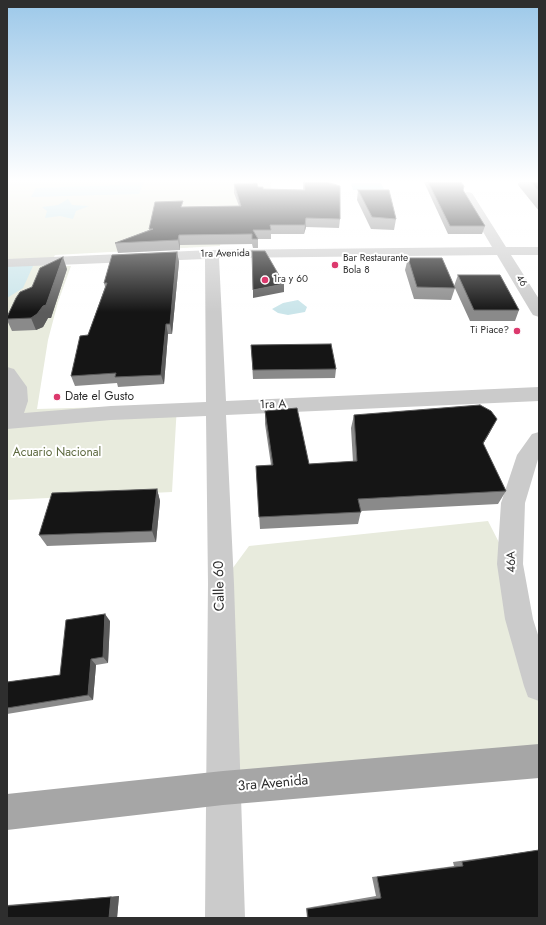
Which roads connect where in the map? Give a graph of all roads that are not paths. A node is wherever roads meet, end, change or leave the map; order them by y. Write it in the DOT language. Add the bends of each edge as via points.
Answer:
graph roads {
  1 [pos="487,225"];
  2 [pos="503,251"];
  3 [pos="539,251"];
  4 [pos="212,254"];
  5 [pos="7,263"];
  6 [pos="539,312"];
  7 [pos="7,373"];
  8 [pos="539,394"];
  9 [pos="217,407"];
  10 [pos="9,422"];
  11 [pos="539,440"];
  12 [pos="539,686"];
  13 [pos="539,760"];
  14 [pos="222,788"];
  15 [pos="7,812"];
  16 [pos="225,918"];
  1 -- 2 [label="street, 46"];
  2 -- 3 [label="street, 1ra Avenida"];
  2 -- 4 [label="street, 1ra Avenida"];
  2 -- 6 [label="street, 46"];
  4 -- 5 [label="street, 1ra Avenida"];
  4 -- 9 [label="street, Calle 60"];
  7 -- 10 [label="street" via="17,387 18,401"];
  8 -- 9 [label="street, 1ra A"];
  9 -- 10 [label="street, 1ra A" via="111,412"];
  9 -- 14 [label="street, Calle 60"];
  11 -- 12 [label="street, 46A" via="528,455 513,503 510,564 519,619"];
  13 -- 14 [label="main road, 3ra Avenida"];
  14 -- 15 [label="main road, 3ra Avenida"];
  14 -- 16 [label="street, Calle 60"];
}
